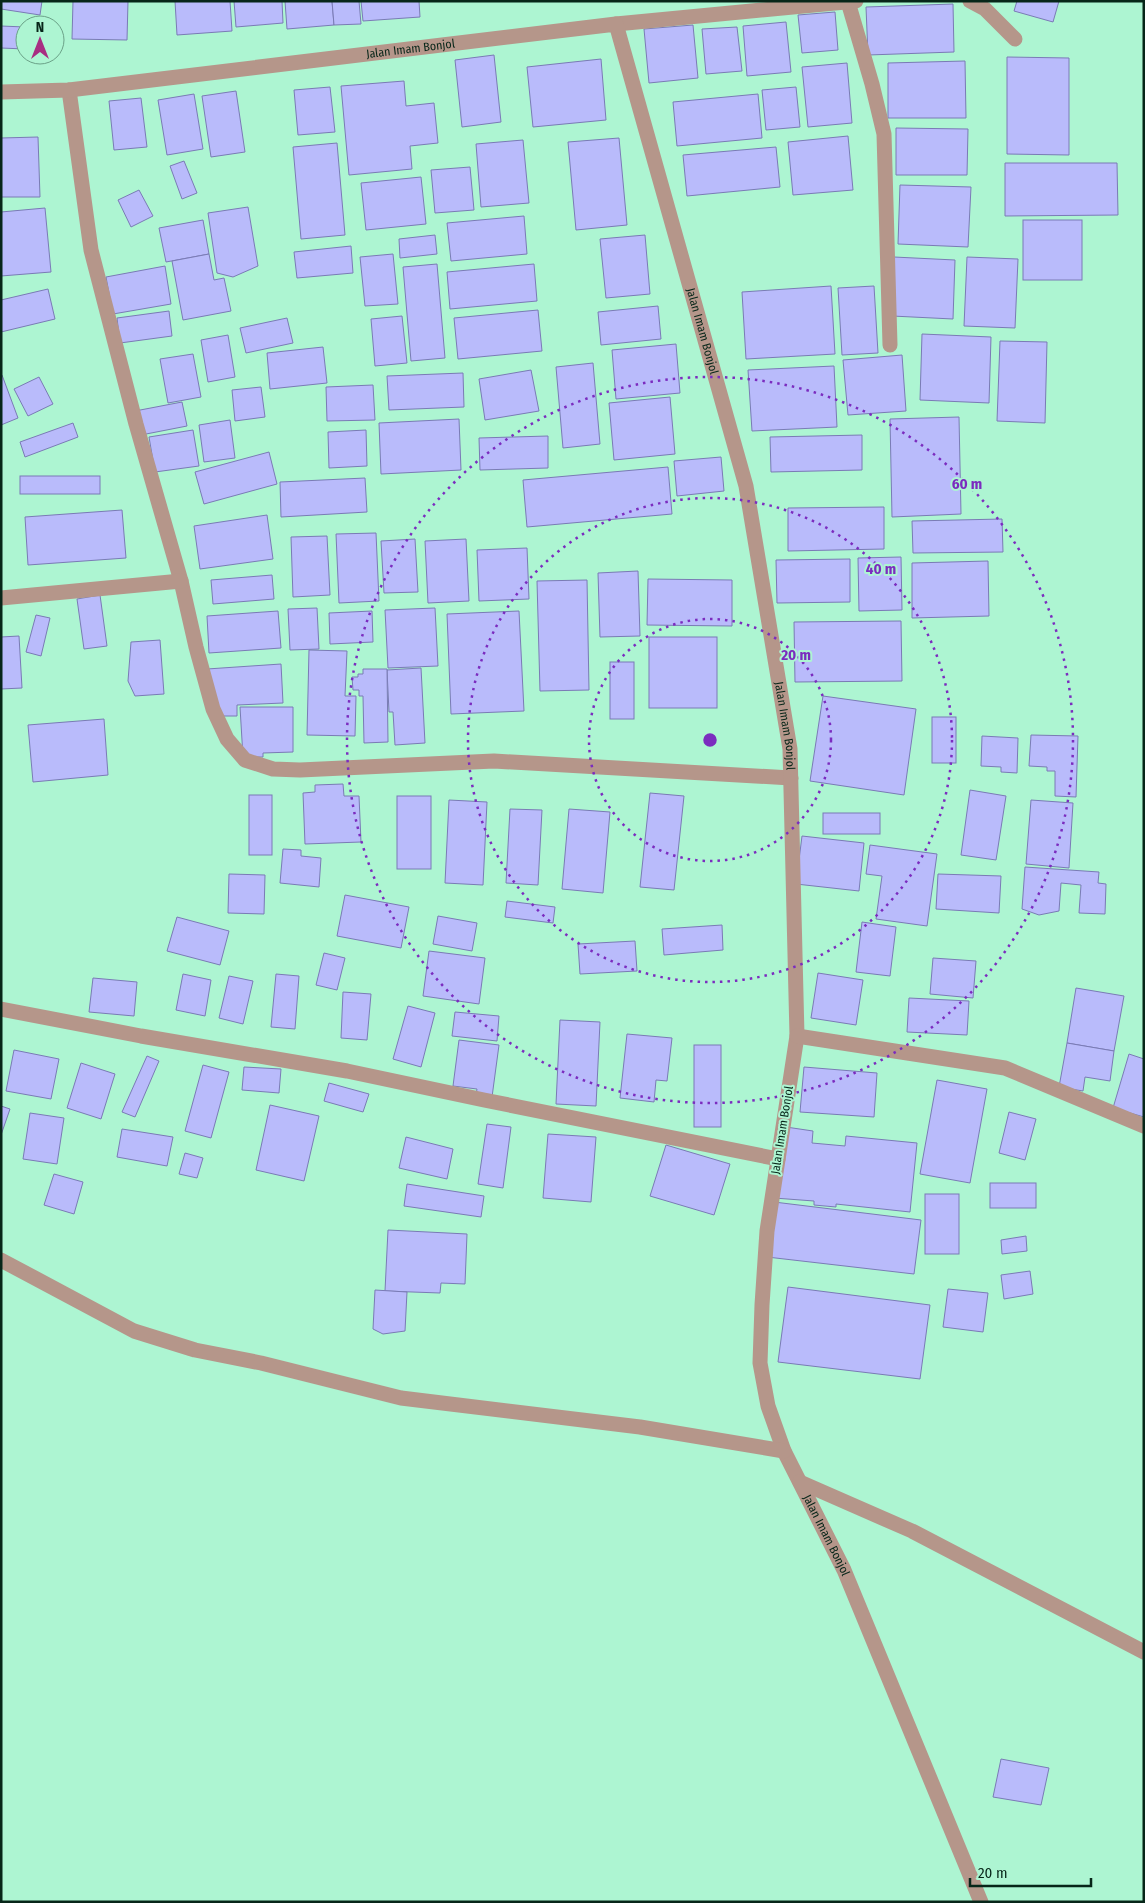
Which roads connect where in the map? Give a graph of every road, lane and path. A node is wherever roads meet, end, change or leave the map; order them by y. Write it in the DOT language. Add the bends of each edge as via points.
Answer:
graph roads {
  1 [pos="970,1"];
  2 [pos="852,2"];
  3 [pos="616,24"];
  4 [pos="1015,39"];
  5 [pos="69,90"];
  6 [pos="1,92"];
  7 [pos="890,345"];
  8 [pos="181,581"];
  9 [pos="1,598"];
  10 [pos="791,778"];
  11 [pos="1,1009"];
  12 [pos="797,1036"];
  13 [pos="1144,1126"];
  14 [pos="778,1159"];
  15 [pos="1,1260"];
  16 [pos="784,1451"];
  17 [pos="800,1482"];
  18 [pos="1144,1652"];
  19 [pos="981,1902"];
  1 -- 4 [label="street" via="985,9"];
  2 -- 3 [label="street"];
  2 -- 7 [label="street" via="884,134"];
  3 -- 5 [label="street, Jalan Imam Bonjol"];
  3 -- 10 [label="street, Jalan Imam Bonjol" via="746,486 790,749"];
  5 -- 6 [label="street, Jalan Imam Bonjol"];
  5 -- 8 [label="street" via="91,250"];
  8 -- 9 [label="street"];
  8 -- 10 [label="street" via="212,708 227,739 245,760 273,769 300,770 494,761"];
  10 -- 12 [label="street, Jalan Imam Bonjol"];
  11 -- 14 [label="street" via="347,1070"];
  12 -- 13 [label="street" via="1004,1068"];
  12 -- 14 [label="street, Jalan Imam Bonjol"];
  14 -- 16 [label="street, Jalan Imam Bonjol" via="767,1231 760,1363 768,1406"];
  15 -- 16 [label="street" via="134,1332 195,1350 401,1398 640,1427"];
  16 -- 17 [label="street, Jalan Imam Bonjol"];
  17 -- 18 [label="street" via="912,1531"];
  17 -- 19 [label="street, Jalan Imam Bonjol" via="844,1570"];
}
